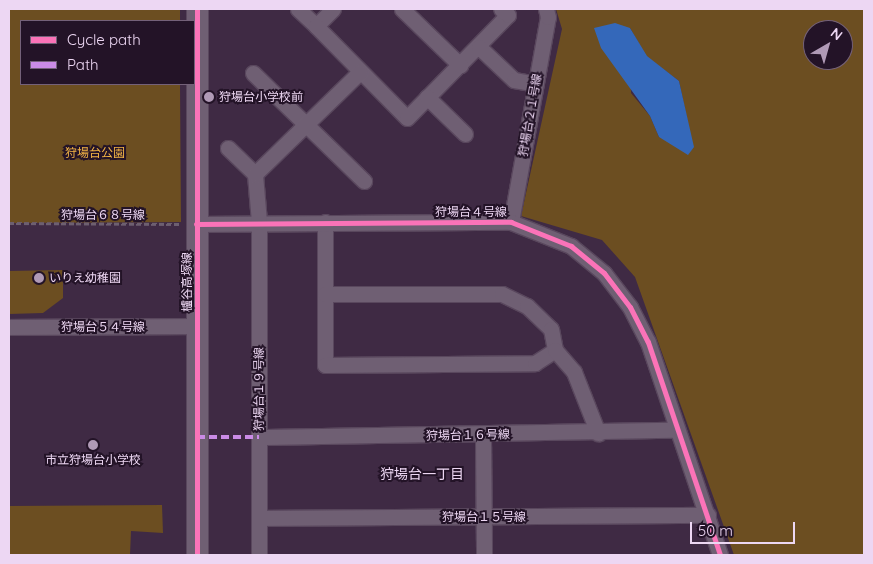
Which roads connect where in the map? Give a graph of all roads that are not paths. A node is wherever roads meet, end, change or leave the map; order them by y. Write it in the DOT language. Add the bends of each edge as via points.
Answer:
graph roads {
  1 [pos="196,9"];
  2 [pos="298,9"];
  3 [pos="333,9"];
  4 [pos="402,9"];
  5 [pos="501,9"];
  6 [pos="546,9"];
  7 [pos="316,26"];
  8 [pos="479,47"];
  9 [pos="460,65"];
  10 [pos="360,72"];
  11 [pos="253,73"];
  12 [pos="536,84"];
  13 [pos="427,98"];
  14 [pos="305,125"];
  15 [pos="465,134"];
  16 [pos="228,148"];
  17 [pos="255,174"];
  18 [pos="364,181"];
  19 [pos="259,222"];
  20 [pos="325,222"];
  21 [pos="511,222"];
  22 [pos="196,224"];
  23 [pos="325,294"];
  24 [pos="197,326"];
  25 [pos="9,327"];
  26 [pos="555,350"];
  27 [pos="677,430"];
  28 [pos="598,433"];
  29 [pos="483,435"];
  30 [pos="259,437"];
  31 [pos="708,515"];
  32 [pos="484,517"];
  33 [pos="259,518"];
  34 [pos="197,555"];
  35 [pos="259,555"];
  36 [pos="484,555"];
  37 [pos="720,555"];
  1 -- 22 [label="street, 櫨谷高塚線"];
  2 -- 7 [label="street"];
  3 -- 7 [label="street"];
  4 -- 9 [label="street"];
  5 -- 8 [label="street" via="508,16"];
  6 -- 12 [label="street, 狩場台２１号線" via="548,17"];
  7 -- 10 [label="street"];
  8 -- 9 [label="street"];
  8 -- 12 [label="street" via="514,80"];
  9 -- 13 [label="street"];
  10 -- 13 [label="street" via="407,118"];
  10 -- 14 [label="street"];
  11 -- 14 [label="street"];
  12 -- 21 [label="street, 狩場台２１号線"];
  13 -- 15 [label="street"];
  14 -- 17 [label="street"];
  14 -- 18 [label="street"];
  16 -- 17 [label="street"];
  17 -- 19 [label="street, 狩場台１９号線"];
  19 -- 20 [label="street, 狩場台４号線"];
  19 -- 22 [label="street, 狩場台４号線"];
  19 -- 30 [label="street, 狩場台１９号線"];
  20 -- 21 [label="street, 狩場台４号線"];
  20 -- 23 [label="street"];
  21 -- 27 [label="street, 狩場台４号線" via="571,246 604,273 630,307 648,342"];
  22 -- 24 [label="street, 櫨谷高塚線"];
  23 -- 26 [label="street" via="502,294 527,306 551,329"];
  23 -- 26 [label="street" via="325,365 535,363"];
  24 -- 25 [label="street, 狩場台５４号線"];
  24 -- 34 [label="street, 櫨谷高塚線"];
  26 -- 28 [label="street" via="574,372"];
  27 -- 28 [label="street, 狩場台１６号線"];
  27 -- 31 [label="street, 狩場台４号線"];
  28 -- 29 [label="street, 狩場台１６号線"];
  29 -- 30 [label="street, 狩場台１６号線"];
  29 -- 32 [label="street"];
  30 -- 33 [label="street, 狩場台１９号線"];
  31 -- 32 [label="street, 狩場台１５号線"];
  31 -- 37 [label="street, 狩場台４号線"];
  32 -- 33 [label="street, 狩場台１５号線"];
  32 -- 36 [label="street"];
  33 -- 35 [label="street, 狩場台１９号線"];
}
